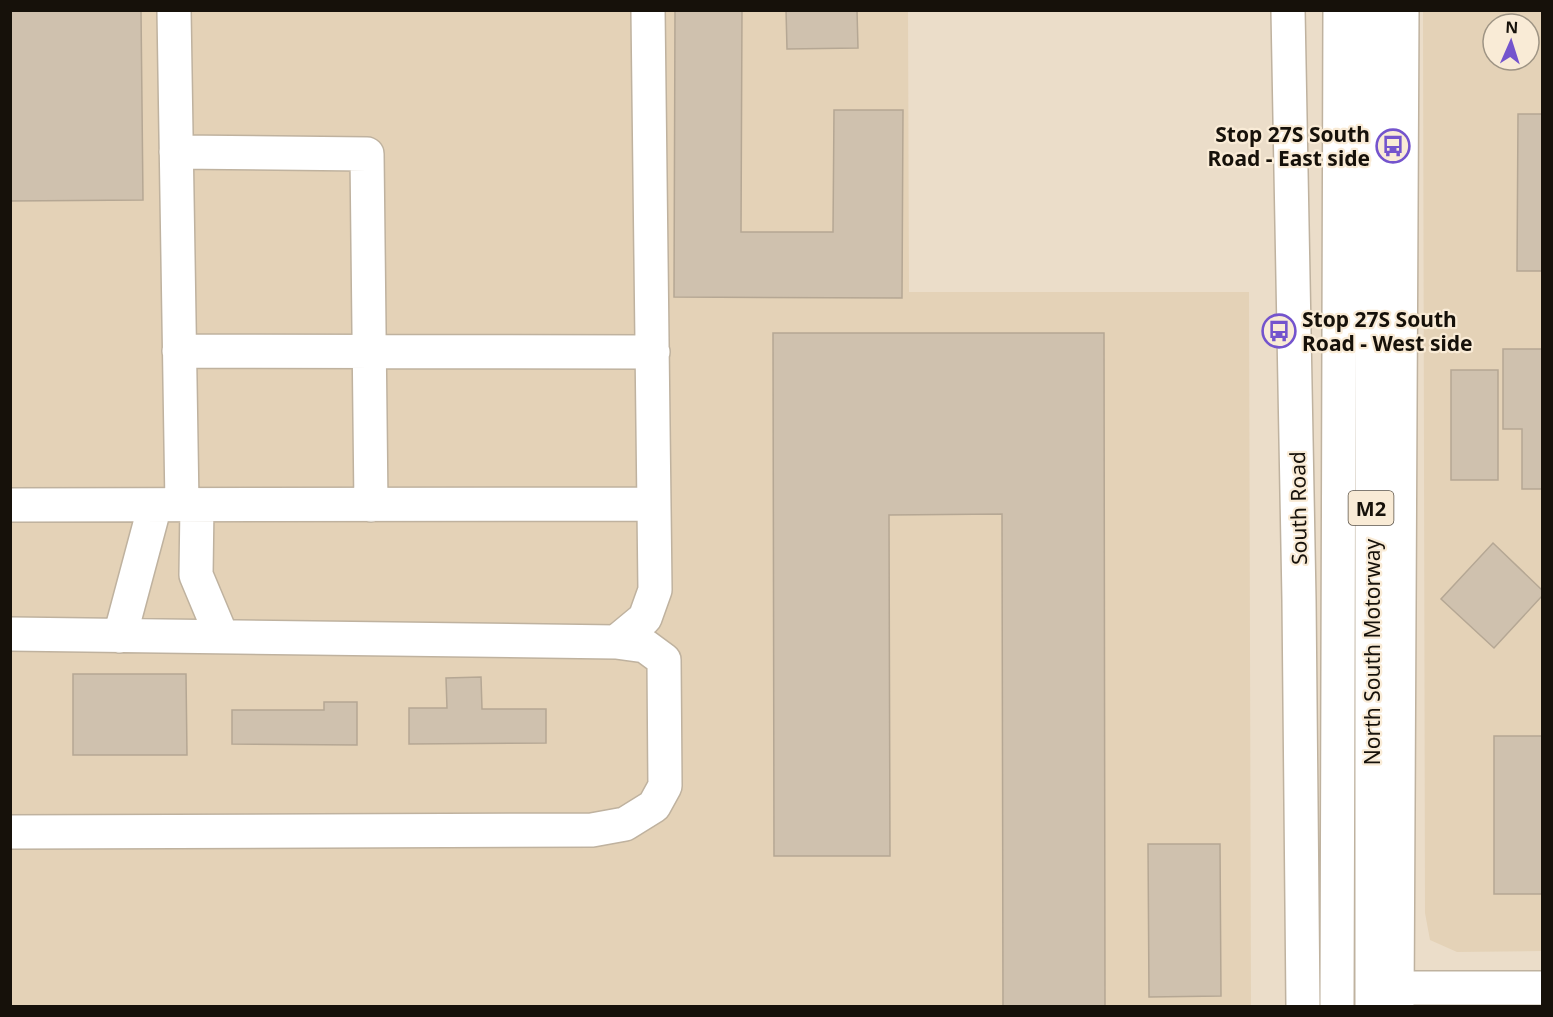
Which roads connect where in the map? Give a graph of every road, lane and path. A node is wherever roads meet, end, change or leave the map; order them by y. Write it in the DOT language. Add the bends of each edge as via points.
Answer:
graph roads {
  1 [pos="174,10"];
  2 [pos="648,10"];
  3 [pos="1288,10"];
  4 [pos="1340,10"];
  5 [pos="1372,10"];
  6 [pos="1402,10"];
  7 [pos="176,152"];
  8 [pos="179,351"];
  9 [pos="369,351"];
  10 [pos="653,352"];
  11 [pos="654,504"];
  12 [pos="10,505"];
  13 [pos="178,505"];
  14 [pos="370,505"];
  15 [pos="655,590"];
  16 [pos="10,634"];
  17 [pos="120,636"];
  18 [pos="222,637"];
  19 [pos="615,642"];
  20 [pos="664,660"];
  21 [pos="10,832"];
  22 [pos="1542,988"];
  23 [pos="1389,1000"];
  24 [pos="1303,1006"];
  25 [pos="1337,1006"];
  1 -- 7 [label="main road"];
  2 -- 10 [label="main road"];
  3 -- 24 [label="main road, South Road"];
  4 -- 25 [label="main road, North South Motorway / M2"];
  5 -- 23 [label="main road, North South Motorway / M2"];
  6 -- 23 [label="main road"];
  7 -- 8 [label="main road"];
  7 -- 9 [label="main road" via="367,154"];
  8 -- 9 [label="main road"];
  8 -- 13 [label="main road"];
  9 -- 10 [label="main road"];
  9 -- 14 [label="main road"];
  10 -- 11 [label="main road"];
  11 -- 14 [label="main road"];
  11 -- 15 [label="main road"];
  12 -- 13 [label="main road"];
  13 -- 14 [label="main road"];
  13 -- 17 [label="main road"];
  13 -- 18 [label="main road" via="196,575"];
  15 -- 19 [label="main road" via="645,618"];
  15 -- 20 [label="main road"];
  16 -- 17 [label="main road"];
  17 -- 18 [label="main road"];
  18 -- 19 [label="main road"];
  19 -- 20 [label="main road" via="645,646"];
  20 -- 21 [label="main road" via="665,786 654,806 625,824 592,830"];
  22 -- 23 [label="main road"];
}
